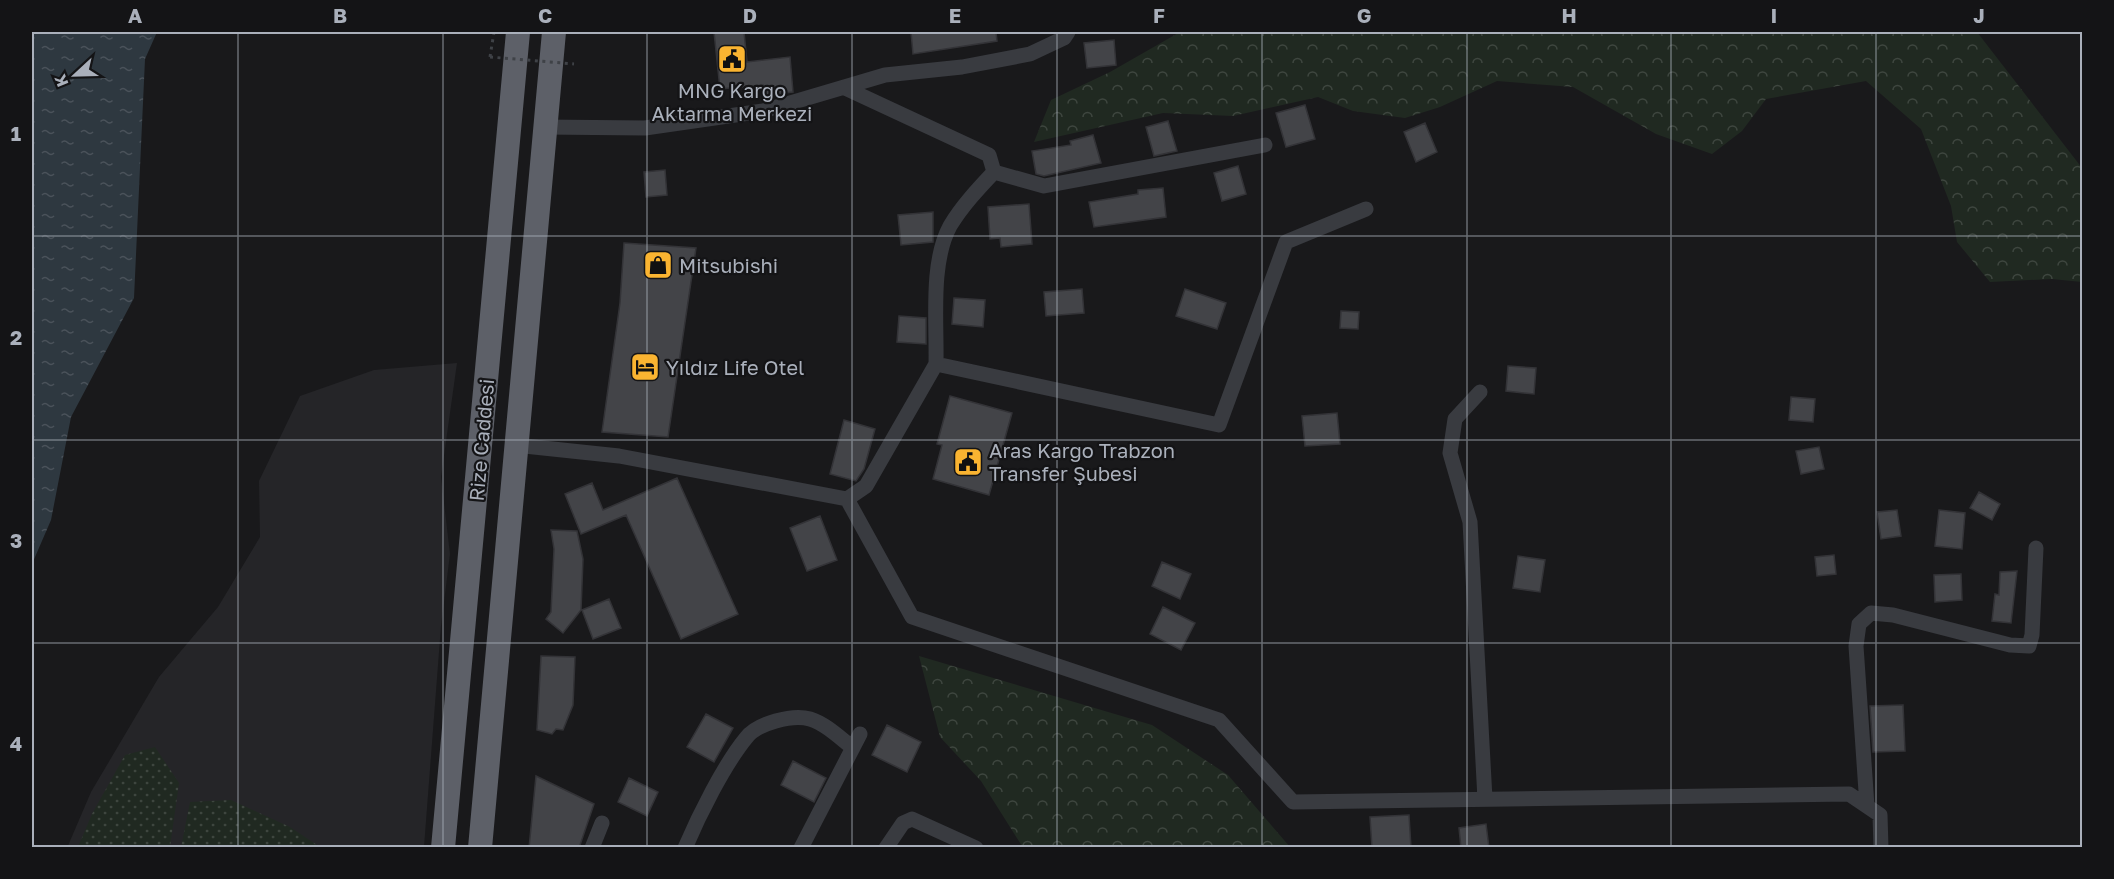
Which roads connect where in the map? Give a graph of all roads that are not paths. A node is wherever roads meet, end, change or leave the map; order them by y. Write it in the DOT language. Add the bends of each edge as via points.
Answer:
graph roads {
  1 [pos="518,32"];
  2 [pos="554,32"];
  3 [pos="1068,32"];
  4 [pos="845,88"];
  5 [pos="543,127"];
  6 [pos="1265,146"];
  7 [pos="994,172"];
  8 [pos="1366,209"];
  9 [pos="936,364"];
  10 [pos="1480,392"];
  11 [pos="515,446"];
  12 [pos="847,499"];
  13 [pos="2036,548"];
  14 [pos="860,734"];
  15 [pos="852,748"];
  16 [pos="1485,799"];
  17 [pos="1867,806"];
  18 [pos="602,823"];
  19 [pos="443,848"];
  20 [pos="480,848"];
  21 [pos="592,848"];
  22 [pos="686,848"];
  23 [pos="801,848"];
  24 [pos="886,848"];
  25 [pos="976,848"];
  26 [pos="1881,848"];
  1 -- 19 [label="highway, Rize Caddesi"];
  2 -- 5 [label="highway, Rize Caddesi"];
  3 -- 4 [label="street" via="1064,38 1030,54 962,67 885,75"];
  4 -- 5 [label="street" via="763,111 656,126"];
  4 -- 7 [label="street" via="989,154"];
  5 -- 11 [label="highway, Rize Caddesi"];
  6 -- 7 [label="street" via="1044,186"];
  7 -- 9 [label="street" via="949,228 938,260"];
  8 -- 9 [label="street" via="1286,242 1219,425"];
  9 -- 12 [label="street" via="866,486"];
  10 -- 16 [label="street" via="1455,418 1450,453 1470,522"];
  11 -- 12 [label="street" via="619,456"];
  11 -- 20 [label="highway, Rize Caddesi"];
  12 -- 16 [label="street" via="912,617 1219,720 1293,802"];
  13 -- 17 [label="street" via="2029,646 2010,645 1893,615 1870,613 1859,624 1856,646"];
  14 -- 15 [label="street"];
  15 -- 22 [label="street" via="809,719 790,719 759,727 746,736 699,815"];
  15 -- 23 [label="street"];
  16 -- 17 [label="street" via="1849,794"];
  17 -- 26 [label="street" via="1880,815"];
  18 -- 21 [label="street"];
  24 -- 25 [label="street" via="903,823 912,819"];
}
